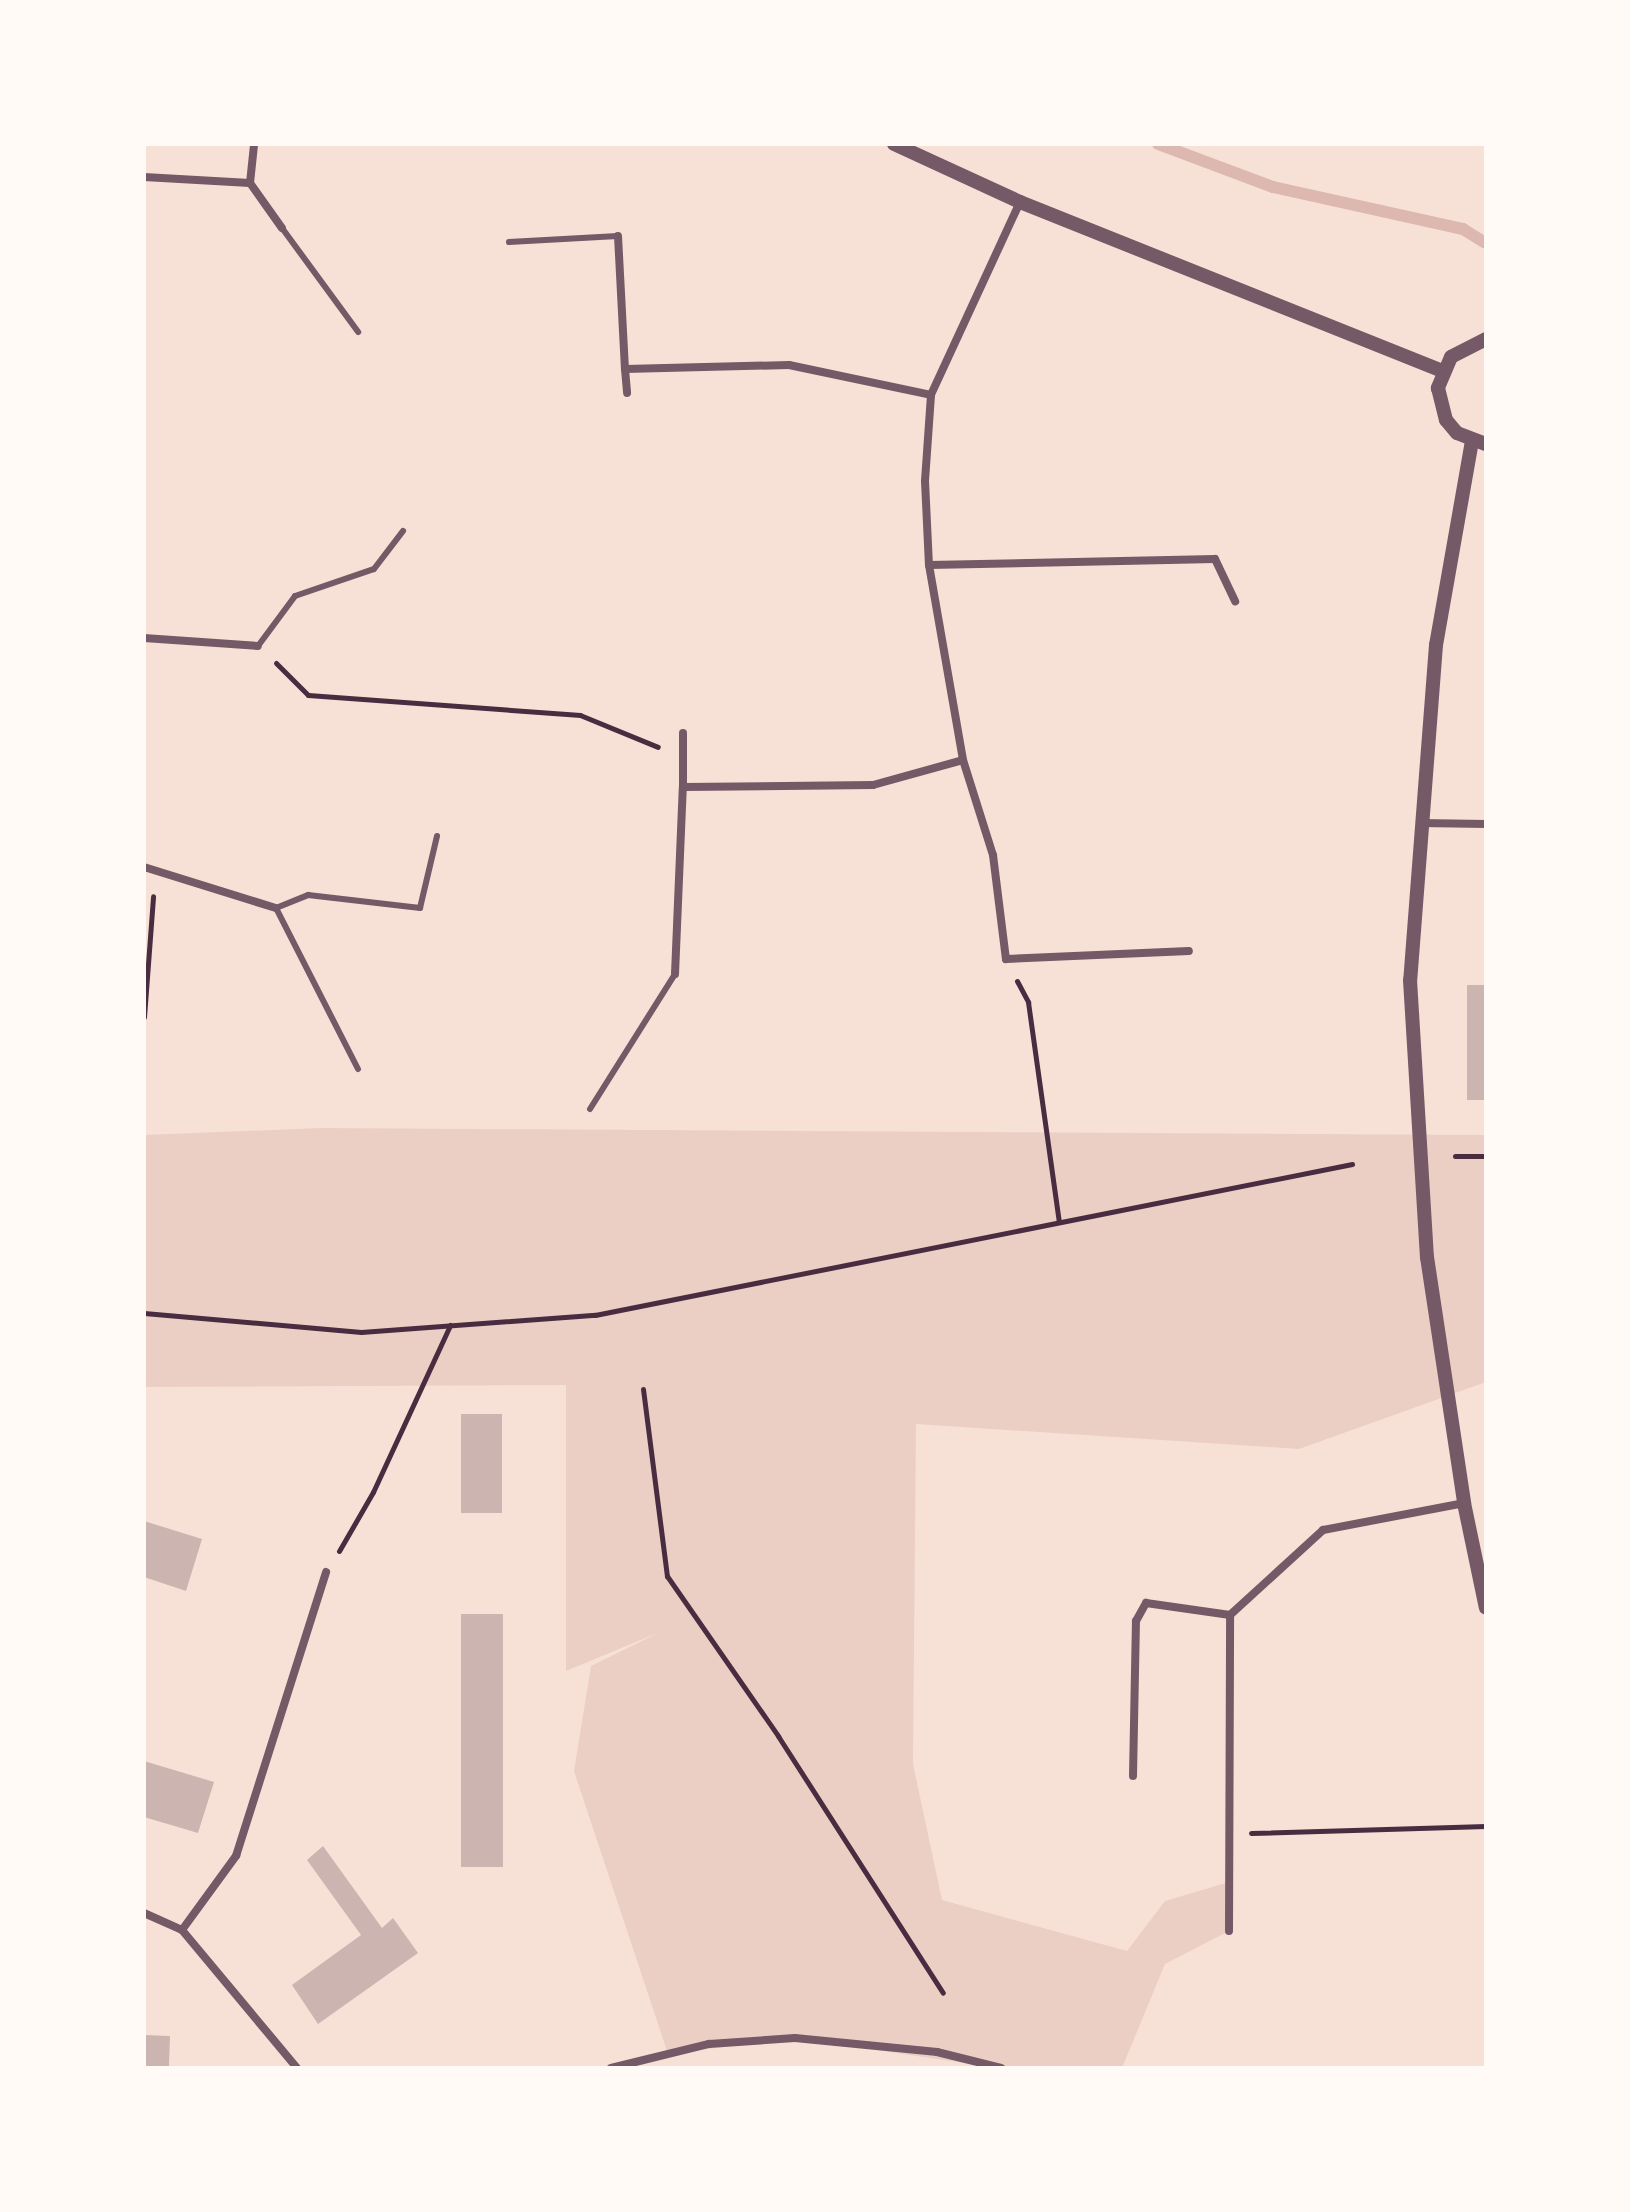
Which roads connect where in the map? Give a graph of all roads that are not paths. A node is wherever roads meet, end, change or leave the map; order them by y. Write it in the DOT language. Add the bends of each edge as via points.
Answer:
graph roads {
  1 [pos="254,144"];
  2 [pos="894,144"];
  3 [pos="144,177"];
  4 [pos="250,183"];
  5 [pos="1020,202"];
  6 [pos="282,228"];
  7 [pos="618,236"];
  8 [pos="509,242"];
  9 [pos="358,332"];
  10 [pos="1486,339"];
  11 [pos="625,369"];
  12 [pos="1442,371"];
  13 [pos="627,393"];
  14 [pos="931,395"];
  15 [pos="1479,443"];
  16 [pos="403,531"];
  17 [pos="929,565"];
  18 [pos="1235,601"];
  19 [pos="144,638"];
  20 [pos="258,646"];
  21 [pos="683,733"];
  22 [pos="963,760"];
  23 [pos="683,787"];
  24 [pos="1419,823"];
  25 [pos="1486,824"];
  26 [pos="437,836"];
  27 [pos="144,867"];
  28 [pos="276,908"];
  29 [pos="1189,951"];
  30 [pos="675,974"];
  31 [pos="358,1069"];
  32 [pos="590,1109"];
  33 [pos="1464,1503"];
  34 [pos="326,1572"];
  35 [pos="1486,1608"];
  36 [pos="1230,1615"];
  37 [pos="1133,1776"];
  38 [pos="144,1913"];
  39 [pos="182,1930"];
  40 [pos="1229,1931"];
  41 [pos="297,2068"];
  42 [pos="611,2068"];
  43 [pos="1001,2068"];
  1 -- 4 [label="street"];
  2 -- 5 [label="street"];
  3 -- 4 [label="street"];
  4 -- 6 [label="street"];
  5 -- 12 [label="street"];
  5 -- 14 [label="street"];
  6 -- 9 [label="lane"];
  7 -- 8 [label="lane"];
  7 -- 11 [label="street"];
  10 -- 12 [label="street" via="1464,346"];
  11 -- 13 [label="street"];
  11 -- 14 [label="street" via="789,365"];
  12 -- 15 [label="street" via="1438,388 1446,420"];
  14 -- 17 [label="street" via="925,481"];
  15 -- 24 [label="street" via="1436,645"];
  16 -- 20 [label="lane" via="374,569 295,596"];
  17 -- 18 [label="street" via="1215,559"];
  17 -- 22 [label="street"];
  19 -- 20 [label="street"];
  21 -- 23 [label="street"];
  22 -- 23 [label="street" via="873,785"];
  22 -- 29 [label="street" via="993,855 1006,959"];
  23 -- 30 [label="street"];
  24 -- 25 [label="street"];
  24 -- 33 [label="street" via="1410,980 1418,1159 1427,1257"];
  26 -- 28 [label="lane" via="420,908 308,895"];
  27 -- 28 [label="street" via="154,875"];
  28 -- 31 [label="lane"];
  30 -- 32 [label="lane"];
  33 -- 35 [label="street"];
  33 -- 36 [label="street" via="1323,1530"];
  34 -- 39 [label="street" via="236,1856"];
  36 -- 37 [label="street" via="1146,1603 1136,1621"];
  36 -- 40 [label="street"];
  38 -- 39 [label="street"];
  39 -- 41 [label="street"];
  42 -- 43 [label="street" via="709,2044 795,2038 937,2052"];
}
